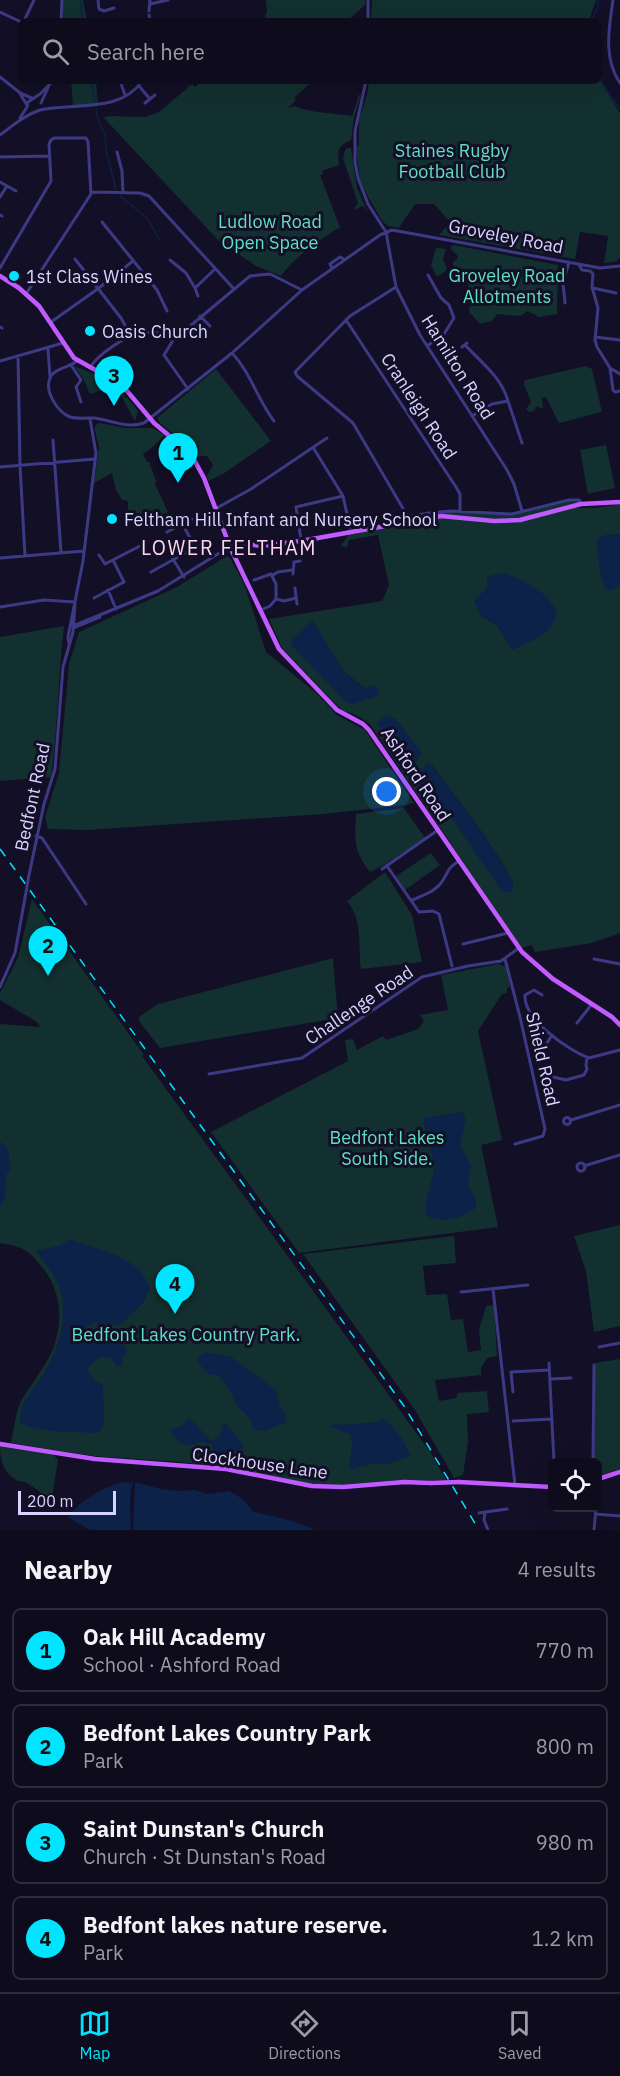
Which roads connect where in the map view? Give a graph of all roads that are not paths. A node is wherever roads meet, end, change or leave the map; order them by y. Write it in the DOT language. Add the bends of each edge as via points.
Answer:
graph roads {
  1 [pos="34,0"];
  2 [pos="62,0"];
  3 [pos="98,0"];
  4 [pos="168,0"];
  5 [pos="368,0"];
  6 [pos="613,0"];
  7 [pos="150,2"];
  8 [pos="114,8"];
  9 [pos="0,12"];
  10 [pos="24,18"];
  11 [pos="62,18"];
  12 [pos="150,18"];
  13 [pos="368,18"];
  14 [pos="18,19"];
  15 [pos="0,77"];
  16 [pos="620,83"];
  17 [pos="48,84"];
  18 [pos="49,84"];
  19 [pos="121,84"];
  20 [pos="365,84"];
  21 [pos="139,86"];
  22 [pos="19,92"];
  23 [pos="125,95"];
  24 [pos="155,95"];
  25 [pos="33,98"];
  26 [pos="150,99"];
  27 [pos="145,103"];
  28 [pos="41,104"];
  29 [pos="27,106"];
  30 [pos="52,107"];
  31 [pos="36,112"];
  32 [pos="17,122"];
  33 [pos="0,135"];
  34 [pos="117,152"];
  35 [pos="50,156"];
  36 [pos="0,158"];
  37 [pos="0,182"];
  38 [pos="7,186"];
  39 [pos="15,191"];
  40 [pos="92,192"];
  41 [pos="123,193"];
  42 [pos="0,197"];
  43 [pos="102,222"];
  44 [pos="386,232"];
  45 [pos="75,259"];
  46 [pos="170,260"];
  47 [pos="133,261"];
  48 [pos="569,262"];
  49 [pos="579,265"];
  50 [pos="620,266"];
  51 [pos="0,268"];
  52 [pos="215,269"];
  53 [pos="428,275"];
  54 [pos="0,276"];
  55 [pos="396,287"];
  56 [pos="99,288"];
  57 [pos="195,288"];
  58 [pos="592,288"];
  59 [pos="234,289"];
  60 [pos="302,291"];
  61 [pos="616,293"];
  62 [pos="26,294"];
  63 [pos="198,296"];
  64 [pos="565,303"];
  65 [pos="167,311"];
  66 [pos="200,316"];
  67 [pos="345,320"];
  68 [pos="51,321"];
  69 [pos="210,326"];
  70 [pos="173,333"];
  71 [pos="131,336"];
  72 [pos="595,338"];
  73 [pos="620,340"];
  74 [pos="63,343"];
  75 [pos="465,345"];
  76 [pos="427,346"];
  77 [pos="48,349"];
  78 [pos="232,353"];
  79 [pos="18,356"];
  80 [pos="0,361"];
  81 [pos="77,361"];
  82 [pos="71,365"];
  83 [pos="609,367"];
  84 [pos="89,368"];
  85 [pos="620,374"];
  86 [pos="50,378"];
  87 [pos="188,388"];
  88 [pos="620,391"];
  89 [pos="508,401"];
  90 [pos="81,402"];
  91 [pos="472,416"];
  92 [pos="90,419"];
  93 [pos="100,419"];
  94 [pos="150,419"];
  95 [pos="274,421"];
  96 [pos="92,429"];
  97 [pos="327,438"];
  98 [pos="52,440"];
  99 [pos="521,443"];
  100 [pos="313,448"];
  101 [pos="95,459"];
  102 [pos="54,462"];
  103 [pos="20,465"];
  104 [pos="0,467"];
  105 [pos="343,496"];
  106 [pos="620,502"];
  107 [pos="581,504"];
  108 [pos="215,509"];
  109 [pos="460,511"];
  110 [pos="522,512"];
  111 [pos="408,517"];
  112 [pos="192,519"];
  113 [pos="183,524"];
  114 [pos="387,526"];
  115 [pos="350,528"];
  116 [pos="167,532"];
  117 [pos="207,541"];
  118 [pos="301,541"];
  119 [pos="140,546"];
  120 [pos="230,546"];
  121 [pos="195,547"];
  122 [pos="84,551"];
  123 [pos="61,552"];
  124 [pos="26,555"];
  125 [pos="99,555"];
  126 [pos="0,558"];
  127 [pos="173,559"];
  128 [pos="113,560"];
  129 [pos="300,561"];
  130 [pos="260,571"];
  131 [pos="151,572"];
  132 [pos="273,575"];
  133 [pos="184,577"];
  134 [pos="263,577"];
  135 [pos="254,580"];
  136 [pos="295,588"];
  137 [pos="108,590"];
  138 [pos="94,598"];
  139 [pos="296,598"];
  140 [pos="276,599"];
  141 [pos="75,602"];
  142 [pos="297,604"];
  143 [pos="0,606"];
  144 [pos="116,609"];
  145 [pos="261,610"];
  146 [pos="72,626"];
  147 [pos="438,830"];
  148 [pos="36,836"];
  149 [pos="459,861"];
  150 [pos="387,866"];
  151 [pos="382,869"];
  152 [pos="411,900"];
  153 [pos="86,904"];
  154 [pos="508,933"];
  155 [pos="463,944"];
  156 [pos="519,948"];
  157 [pos="594,958"];
  158 [pos="505,959"];
  159 [pos="620,964"];
  160 [pos="452,966"];
  161 [pos="0,987"];
  162 [pos="542,994"];
  163 [pos="592,1004"];
  164 [pos="577,1023"];
  165 [pos="620,1025"];
  166 [pos="552,1035"];
  167 [pos="547,1043"];
  168 [pos="620,1050"];
  169 [pos="587,1057"];
  170 [pos="209,1074"];
  171 [pos="555,1080"];
  172 [pos="620,1106"];
  173 [pos="571,1120"];
  174 [pos="516,1144"];
  175 [pos="620,1155"];
  176 [pos="584,1166"];
  177 [pos="528,1285"];
  178 [pos="494,1288"];
  179 [pos="461,1292"];
  180 [pos="620,1343"];
  181 [pos="599,1347"];
  182 [pos="549,1364"];
  183 [pos="594,1365"];
  184 [pos="549,1370"];
  185 [pos="571,1378"];
  186 [pos="550,1379"];
  187 [pos="513,1392"];
  188 [pos="552,1419"];
  189 [pos="513,1421"];
  190 [pos="0,1444"];
  191 [pos="554,1458"];
  192 [pos="593,1458"];
  193 [pos="620,1472"];
  194 [pos="602,1477"];
  195 [pos="515,1485"];
  196 [pos="548,1487"];
  197 [pos="507,1509"];
  198 [pos="485,1512"];
  199 [pos="479,1513"];
  200 [pos="595,1514"];
  201 [pos="620,1516"];
  202 [pos="488,1530"];
  203 [pos="594,1530"];
  1 -- 10 [label="street"];
  2 -- 11 [label="street"];
  3 -- 8 [label="street" via="99,9"];
  4 -- 7 [label="street"];
  5 -- 13 [label="street"];
  6 -- 16 [label="street" via="608,44"];
  7 -- 12 [label="street"];
  9 -- 14 [label="street"];
  15 -- 22 [label="street"];
  17 -- 25 [label="street"];
  18 -- 28 [label="street"];
  19 -- 23 [label="street"];
  20 -- 44 [label="street" via="355,131 355,162 368,204"];
  21 -- 23 [label="street"];
  21 -- 26 [label="street"];
  22 -- 25 [label="street"];
  22 -- 29 [label="street"];
  23 -- 30 [label="street" via="98,106"];
  24 -- 26 [label="street"];
  25 -- 28 [label="street"];
  25 -- 29 [label="street"];
  26 -- 27 [label="street"];
  28 -- 30 [label="street"];
  28 -- 31 [label="street"];
  29 -- 31 [label="street"];
  29 -- 32 [label="street"];
  30 -- 31 [label="street"];
  31 -- 32 [label="street"];
  32 -- 33 [label="street"];
  34 -- 41 [label="street"];
  35 -- 36 [label="street"];
  35 -- 40 [label="street" via="52,138 86,138"];
  35 -- 51 [label="street" via="51,181"];
  37 -- 38 [label="street"];
  38 -- 39 [label="street"];
  38 -- 42 [label="street"];
  40 -- 41 [label="street"];
  40 -- 62 [label="street"];
  41 -- 52 [label="street" via="149,196"];
  43 -- 47 [label="street"];
  44 -- 48 [label="street, Groveley Road" via="431,236"];
  44 -- 55 [label="street, Hamilton Road"];
  44 -- 60 [label="street" via="345,260 340,256 330,264 332,268"];
  45 -- 56 [label="street"];
  46 -- 57 [label="street" via="186,273"];
  47 -- 56 [label="street"];
  47 -- 65 [label="street" via="157,290"];
  48 -- 49 [label="street, Groveley Road"];
  48 -- 64 [label="street" via="563,284"];
  49 -- 50 [label="street, Groveley Road"];
  49 -- 58 [label="street" via="593,273"];
  52 -- 57 [label="street"];
  52 -- 59 [label="street"];
  53 -- 76 [label="street" via="454,318 444,334"];
  54 -- 62 [label="main road"];
  55 -- 67 [label="street"];
  55 -- 76 [label="street, Hamilton Road"];
  56 -- 68 [label="street"];
  56 -- 71 [label="street"];
  57 -- 63 [label="street"];
  58 -- 61 [label="street"];
  58 -- 72 [label="street" via="598,308"];
  59 -- 60 [label="street" via="250,276 270,274"];
  59 -- 66 [label="street"];
  60 -- 78 [label="street"];
  62 -- 68 [label="main road"];
  66 -- 69 [label="street"];
  66 -- 70 [label="street" via="189,327"];
  67 -- 109 [label="street, Cranleigh Road" via="456,487"];
  67 -- 111 [label="street" via="295,372 353,423"];
  68 -- 74 [label="main road"];
  70 -- 71 [label="street"];
  70 -- 87 [label="street" via="164,355"];
  71 -- 84 [label="street" via="101,355"];
  72 -- 73 [label="street"];
  72 -- 83 [label="street"];
  74 -- 77 [label="street"];
  74 -- 81 [label="main road"];
  75 -- 89 [label="street" via="497,379"];
  76 -- 91 [label="street, Hamilton Road"];
  77 -- 79 [label="street"];
  77 -- 86 [label="street"];
  78 -- 87 [label="street"];
  78 -- 95 [label="street" via="246,368"];
  79 -- 80 [label="street"];
  79 -- 103 [label="street"];
  81 -- 82 [label="street"];
  81 -- 84 [label="main road, Ashford Road"];
  82 -- 86 [label="street"];
  82 -- 90 [label="street" via="81,380 76,387"];
  83 -- 85 [label="street"];
  83 -- 88 [label="street" via="613,390"];
  84 -- 94 [label="main road, Ashford Road" via="122,385"];
  86 -- 92 [label="street" via="50,394 64,413"];
  87 -- 94 [label="street"];
  89 -- 91 [label="street" via="492,404"];
  89 -- 99 [label="street"];
  91 -- 110 [label="street, Hamilton Road" via="507,470"];
  92 -- 93 [label="street"];
  92 -- 96 [label="street, Bedfont Road"];
  93 -- 94 [label="street" via="133,425"];
  93 -- 96 [label="street"];
  94 -- 108 [label="main road, Ashford Road" via="191,454"];
  96 -- 101 [label="street, Bedfont Road"];
  97 -- 100 [label="street"];
  98 -- 102 [label="street"];
  100 -- 105 [label="street"];
  100 -- 108 [label="street"];
  101 -- 102 [label="street"];
  101 -- 122 [label="street, Bedfont Road"];
  102 -- 103 [label="street"];
  102 -- 123 [label="street"];
  103 -- 104 [label="street"];
  103 -- 124 [label="street"];
  105 -- 115 [label="street"];
  105 -- 118 [label="street" via="296,507"];
  106 -- 107 [label="main road"];
  107 -- 110 [label="street" via="569,500"];
  107 -- 114 [label="main road" via="520,520 494,522 441,516"];
  108 -- 120 [label="main road, Ashford Road"];
  109 -- 110 [label="street"];
  109 -- 111 [label="street"];
  111 -- 114 [label="street" via="387,521"];
  112 -- 113 [label="street"];
  113 -- 116 [label="street"];
  113 -- 121 [label="street"];
  114 -- 118 [label="main road"];
  117 -- 121 [label="street"];
  118 -- 120 [label="main road"];
  119 -- 128 [label="street"];
  120 -- 133 [label="street"];
  120 -- 145 [label="main road, Ashford Road"];
  121 -- 127 [label="street"];
  122 -- 123 [label="street"];
  122 -- 141 [label="street, Bedfont Road"];
  123 -- 124 [label="street"];
  124 -- 126 [label="street"];
  125 -- 128 [label="street" via="105,564"];
  127 -- 131 [label="street"];
  127 -- 133 [label="street"];
  128 -- 137 [label="street" via="125,584"];
  129 -- 132 [label="street" via="294,562 292,572"];
  130 -- 134 [label="street"];
  132 -- 134 [label="street"];
  132 -- 140 [label="street" via="278,590"];
  133 -- 144 [label="street"];
  134 -- 135 [label="street"];
  136 -- 139 [label="street"];
  137 -- 138 [label="street"];
  137 -- 144 [label="street"];
  139 -- 140 [label="street"];
  139 -- 142 [label="street"];
  140 -- 145 [label="street"];
  141 -- 143 [label="street" via="44,600"];
  141 -- 146 [label="street, Bedfont Road"];
  144 -- 146 [label="street"];
  145 -- 147 [label="main road, Ashford Road" via="279,649 337,710 366,726"];
  146 -- 148 [label="street, Bedfont Road" via="63,669 55,769"];
  147 -- 149 [label="main road, Ashford Road"];
  147 -- 150 [label="street"];
  148 -- 153 [label="street" via="42,838"];
  148 -- 161 [label="street, Bedfont Road, bridge" via="15,953"];
  149 -- 152 [label="street" via="448,868 437,887"];
  149 -- 154 [label="main road, Ashford Road"];
  150 -- 151 [label="street"];
  150 -- 152 [label="street"];
  152 -- 160 [label="street" via="421,913 440,911"];
  154 -- 155 [label="street"];
  154 -- 156 [label="main road, Ashford Road"];
  156 -- 158 [label="street, Challenge Road"];
  156 -- 163 [label="main road, Ashford Road" via="553,979"];
  157 -- 159 [label="street"];
  158 -- 170 [label="street, Challenge Road" via="422,977 302,1058"];
  158 -- 174 [label="street, Shield Road" via="545,1129 543,1136"];
  162 -- 166 [label="street" via="534,990 524,999 532,1017"];
  163 -- 164 [label="street"];
  163 -- 165 [label="main road, Ashford Road"];
  166 -- 167 [label="street"];
  166 -- 169 [label="street"];
  168 -- 169 [label="street"];
  169 -- 171 [label="street" via="584,1075"];
  172 -- 173 [label="street"];
  175 -- 176 [label="street"];
  177 -- 178 [label="street"];
  178 -- 179 [label="street"];
  178 -- 195 [label="street"];
  180 -- 181 [label="street"];
  182 -- 184 [label="street"];
  183 -- 192 [label="street"];
  184 -- 186 [label="street"];
  184 -- 187 [label="street" via="511,1372"];
  185 -- 186 [label="street"];
  186 -- 188 [label="street"];
  188 -- 189 [label="street"];
  188 -- 191 [label="street"];
  190 -- 195 [label="main road, Clockhouse Lane, bridge" via="95,1459 226,1469 312,1486 404,1482"];
  193 -- 194 [label="main road"];
  195 -- 196 [label="main road, Clockhouse Lane"];
  197 -- 198 [label="street"];
  198 -- 199 [label="street"];
  198 -- 202 [label="street"];
  200 -- 201 [label="street"];
  200 -- 203 [label="street"];
}
